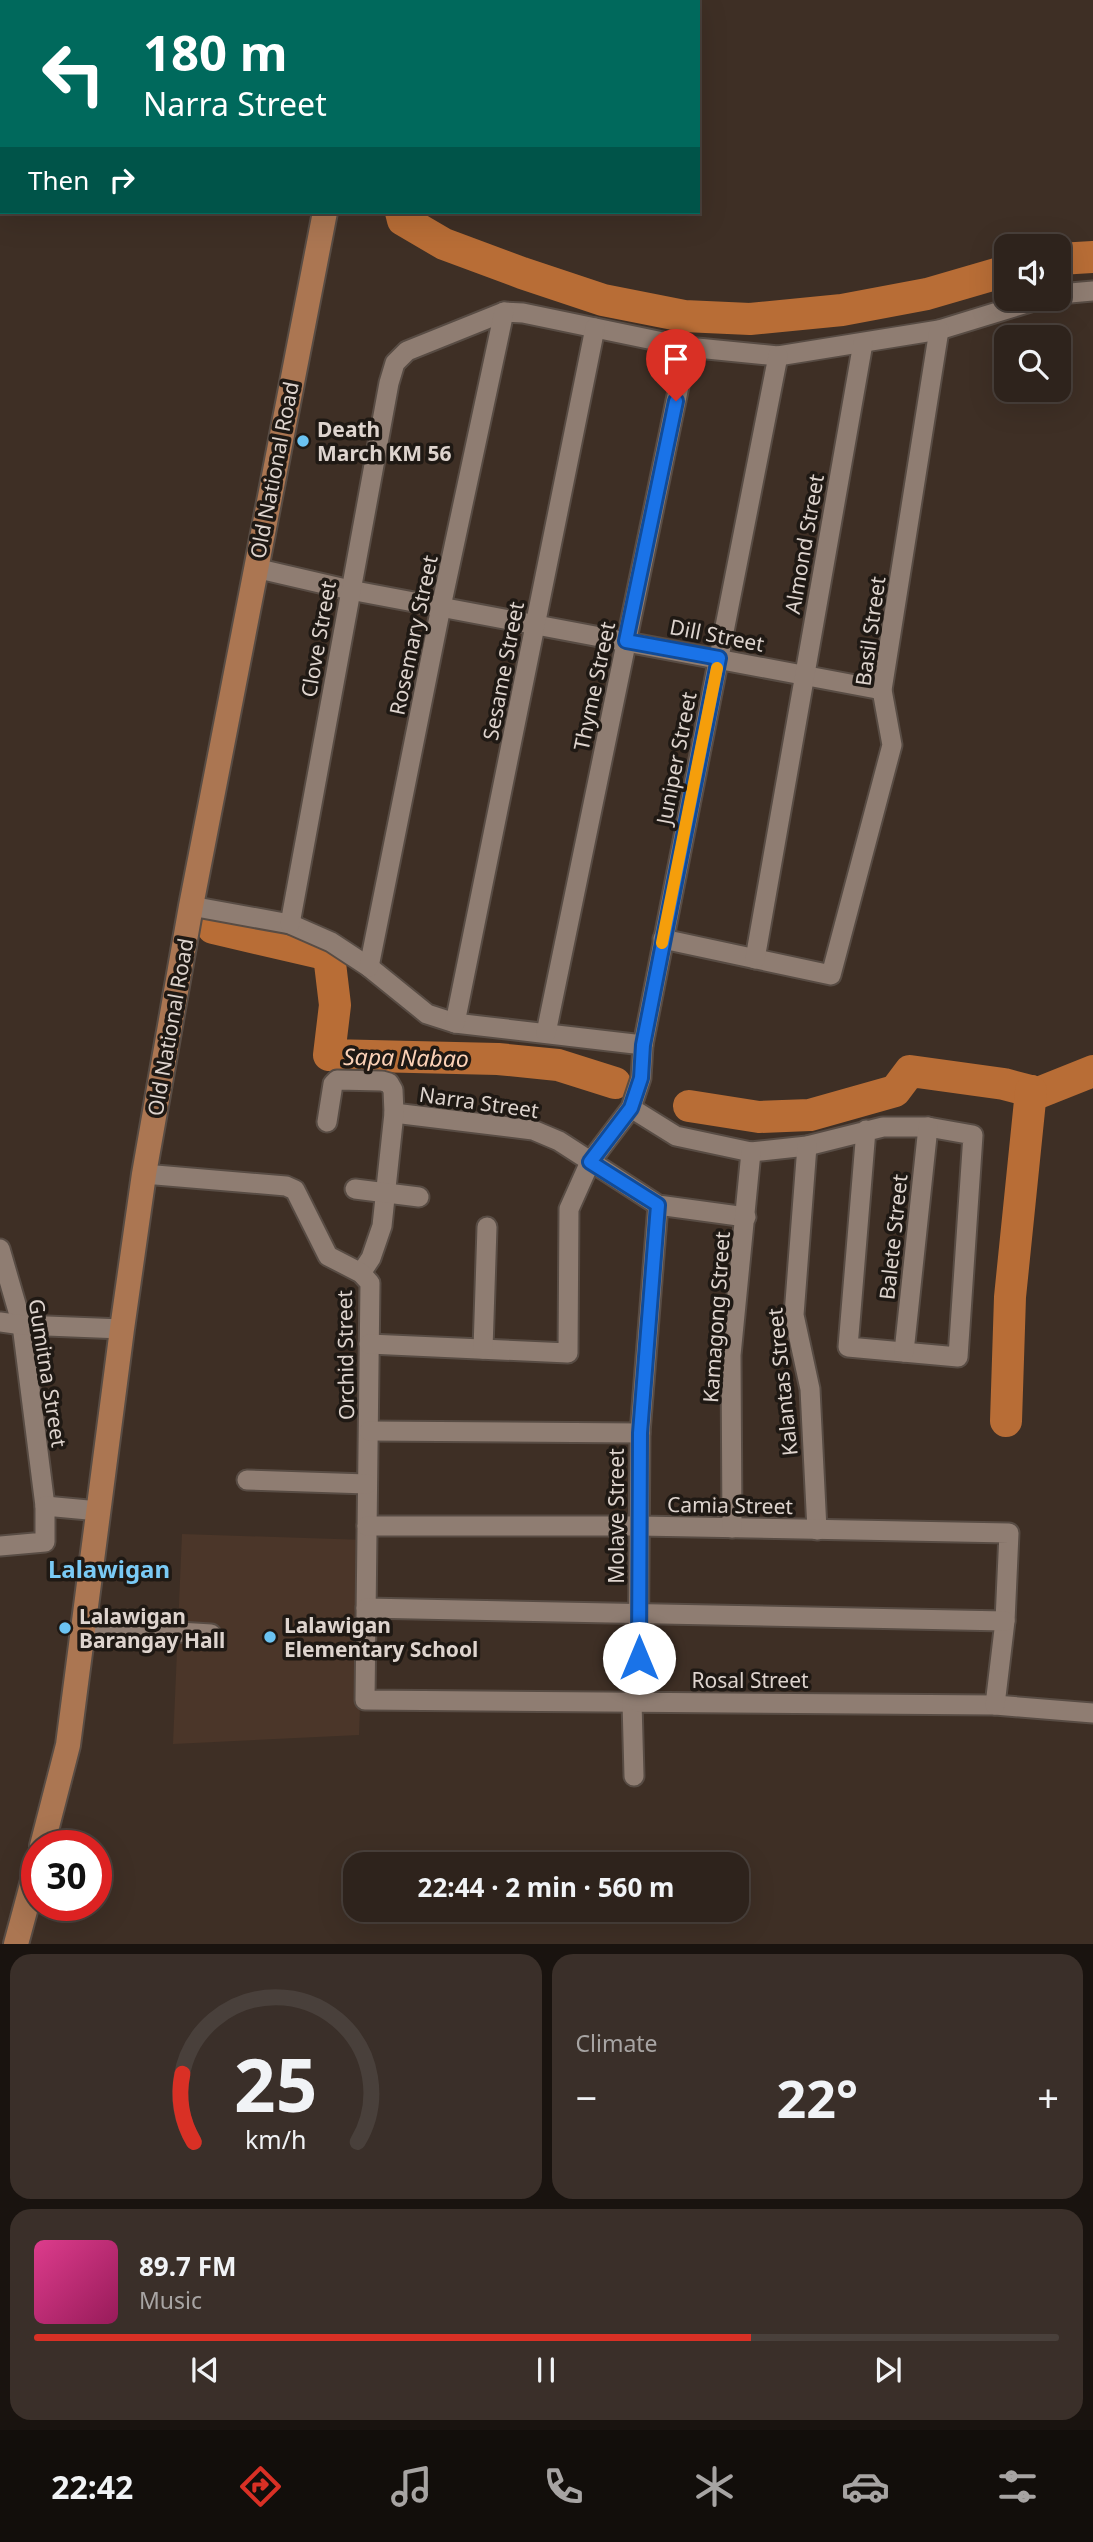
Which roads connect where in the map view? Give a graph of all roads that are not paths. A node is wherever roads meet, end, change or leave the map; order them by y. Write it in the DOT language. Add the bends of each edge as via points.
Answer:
graph roads {
  1 [pos="325,214"];
  2 [pos="1093,291"];
  3 [pos="1071,293"];
  4 [pos="1001,311"];
  5 [pos="504,312"];
  6 [pos="595,328"];
  7 [pos="939,330"];
  8 [pos="863,343"];
  9 [pos="687,348"];
  10 [pos="778,356"];
  11 [pos="255,568"];
  12 [pos="350,590"];
  13 [pos="441,607"];
  14 [pos="535,624"];
  15 [pos="626,641"];
  16 [pos="719,658"];
  17 [pos="804,674"];
  18 [pos="882,690"];
  19 [pos="191,906"];
  20 [pos="290,924"];
  21 [pos="663,939"];
  22 [pos="755,959"];
  23 [pos="369,967"];
  24 [pos="455,1023"];
  25 [pos="547,1034"];
  26 [pos="643,1045"];
  27 [pos="631,1108"];
  28 [pos="394,1113"];
  29 [pos="327,1122"];
  30 [pos="928,1127"];
  31 [pos="866,1130"];
  32 [pos="807,1146"];
  33 [pos="751,1152"];
  34 [pos="590,1162"];
  35 [pos="145,1174"];
  36 [pos="355,1189"];
  37 [pos="385,1193"];
  38 [pos="419,1197"];
  39 [pos="658,1205"];
  40 [pos="746,1217"];
  41 [pos="487,1227"];
  42 [pos="0,1249"];
  43 [pos="361,1273"];
  44 [pos="0,1322"];
  45 [pos="22,1325"];
  46 [pos="122,1329"];
  47 [pos="369,1344"];
  48 [pos="484,1349"];
  49 [pos="904,1352"];
  50 [pos="369,1432"];
  51 [pos="640,1433"];
  52 [pos="247,1480"];
  53 [pos="368,1484"];
  54 [pos="45,1506"];
  55 [pos="99,1511"];
  56 [pos="367,1526"];
  57 [pos="639,1526"];
  58 [pos="732,1528"];
  59 [pos="817,1530"];
  60 [pos="0,1546"];
  61 [pos="366,1608"];
  62 [pos="639,1613"];
  63 [pos="1005,1620"];
  64 [pos="83,1626"];
  65 [pos="211,1634"];
  66 [pos="365,1700"];
  67 [pos="635,1702"];
  68 [pos="995,1705"];
  69 [pos="1093,1713"];
  70 [pos="634,1776"];
  71 [pos="46,1830"];
  72 [pos="22,1921"];
  73 [pos="16,1944"];
  1 -- 11 [label="main road, Old National Road"];
  2 -- 3 [label="street"];
  4 -- 7 [label="street"];
  5 -- 6 [label="street"];
  5 -- 12 [label="street, Clove Street" via="407,351 395,363"];
  5 -- 13 [label="street, Rosemary Street"];
  6 -- 9 [label="street"];
  6 -- 14 [label="street, Sesame Street"];
  7 -- 8 [label="street"];
  7 -- 18 [label="street, Basil Street"];
  8 -- 10 [label="street"];
  8 -- 17 [label="street, Almond Street"];
  9 -- 10 [label="street"];
  9 -- 15 [label="street, Thyme Street"];
  10 -- 16 [label="street, Juniper Street"];
  11 -- 12 [label="street, Dill Street"];
  11 -- 19 [label="main road, Old National Road"];
  12 -- 13 [label="street, Dill Street"];
  12 -- 20 [label="street, Clove Street"];
  13 -- 14 [label="street, Dill Street"];
  13 -- 23 [label="street, Rosemary Street"];
  14 -- 15 [label="street, Dill Street"];
  14 -- 24 [label="street, Sesame Street"];
  15 -- 16 [label="street, Dill Street"];
  15 -- 25 [label="street, Thyme Street"];
  16 -- 17 [label="street, Dill Street"];
  16 -- 21 [label="street, Juniper Street"];
  17 -- 18 [label="street, Dill Street"];
  17 -- 22 [label="street, Almond Street"];
  18 -- 22 [label="street, Basil Street" via="892,745 831,975"];
  19 -- 20 [label="street"];
  19 -- 35 [label="main road, Old National Road"];
  20 -- 23 [label="street" via="331,942"];
  21 -- 22 [label="street"];
  21 -- 26 [label="street, Juniper Street"];
  23 -- 24 [label="street" via="427,1014"];
  24 -- 25 [label="street"];
  25 -- 26 [label="street"];
  26 -- 27 [label="street, Juniper Street" via="641,1078"];
  27 -- 33 [label="street" via="676,1136"];
  27 -- 34 [label="street"];
  28 -- 29 [label="street" via="389,1083 337,1080"];
  28 -- 34 [label="street, Narra Street" via="533,1129"];
  28 -- 37 [label="street"];
  30 -- 31 [label="street"];
  30 -- 49 [label="street, Balete Street"];
  30 -- 49 [label="street" via="973,1135 958,1357"];
  31 -- 32 [label="street"];
  31 -- 49 [label="street" via="848,1347"];
  32 -- 33 [label="street"];
  32 -- 59 [label="street, Kalantas Street" via="794,1315 810,1389"];
  33 -- 40 [label="street, Kamagong Street"];
  34 -- 39 [label="street, Narra Street"];
  34 -- 48 [label="street" via="569,1209 568,1353"];
  35 -- 43 [label="street, Orchid Street" via="295,1190 328,1256"];
  35 -- 46 [label="main road, Old National Road"];
  36 -- 37 [label="street"];
  37 -- 38 [label="street"];
  37 -- 43 [label="street" via="382,1226"];
  39 -- 40 [label="street, Narra Street"];
  39 -- 51 [label="street, Molave Street"];
  40 -- 58 [label="street, Kamagong Street" via="731,1354"];
  41 -- 48 [label="street"];
  42 -- 45 [label="street, Gumitna Street"];
  43 -- 47 [label="street, Orchid Street" via="370,1283"];
  44 -- 45 [label="street"];
  45 -- 46 [label="street"];
  45 -- 54 [label="street, Gumitna Street"];
  46 -- 55 [label="main road, Old National Road"];
  47 -- 48 [label="street"];
  47 -- 50 [label="street, Orchid Street"];
  50 -- 51 [label="street"];
  50 -- 53 [label="street, Orchid Street"];
  51 -- 57 [label="street, Molave Street"];
  52 -- 53 [label="street"];
  53 -- 56 [label="street, Orchid Street"];
  54 -- 55 [label="street"];
  54 -- 60 [label="street, Gumitna Street" via="45,1542"];
  55 -- 64 [label="main road, Old National Road"];
  56 -- 57 [label="street, Camia Street"];
  56 -- 61 [label="street, Orchid Street"];
  57 -- 58 [label="street, Camia Street"];
  57 -- 62 [label="street, Molave Street"];
  58 -- 59 [label="street, Camia Street"];
  59 -- 63 [label="street, Camia Street" via="1009,1533"];
  61 -- 62 [label="street"];
  61 -- 66 [label="street, Orchid Street"];
  62 -- 63 [label="street"];
  62 -- 67 [label="street, Molave Street"];
  63 -- 68 [label="street"];
  64 -- 65 [label="street"];
  64 -- 71 [label="main road, Old National Road" via="66,1754"];
  66 -- 67 [label="street, Rosal Street"];
  67 -- 68 [label="street, Rosal Street"];
  67 -- 70 [label="street, Molave Street"];
  68 -- 69 [label="street, Rosal Street"];
  72 -- 73 [label="main road"];
}
